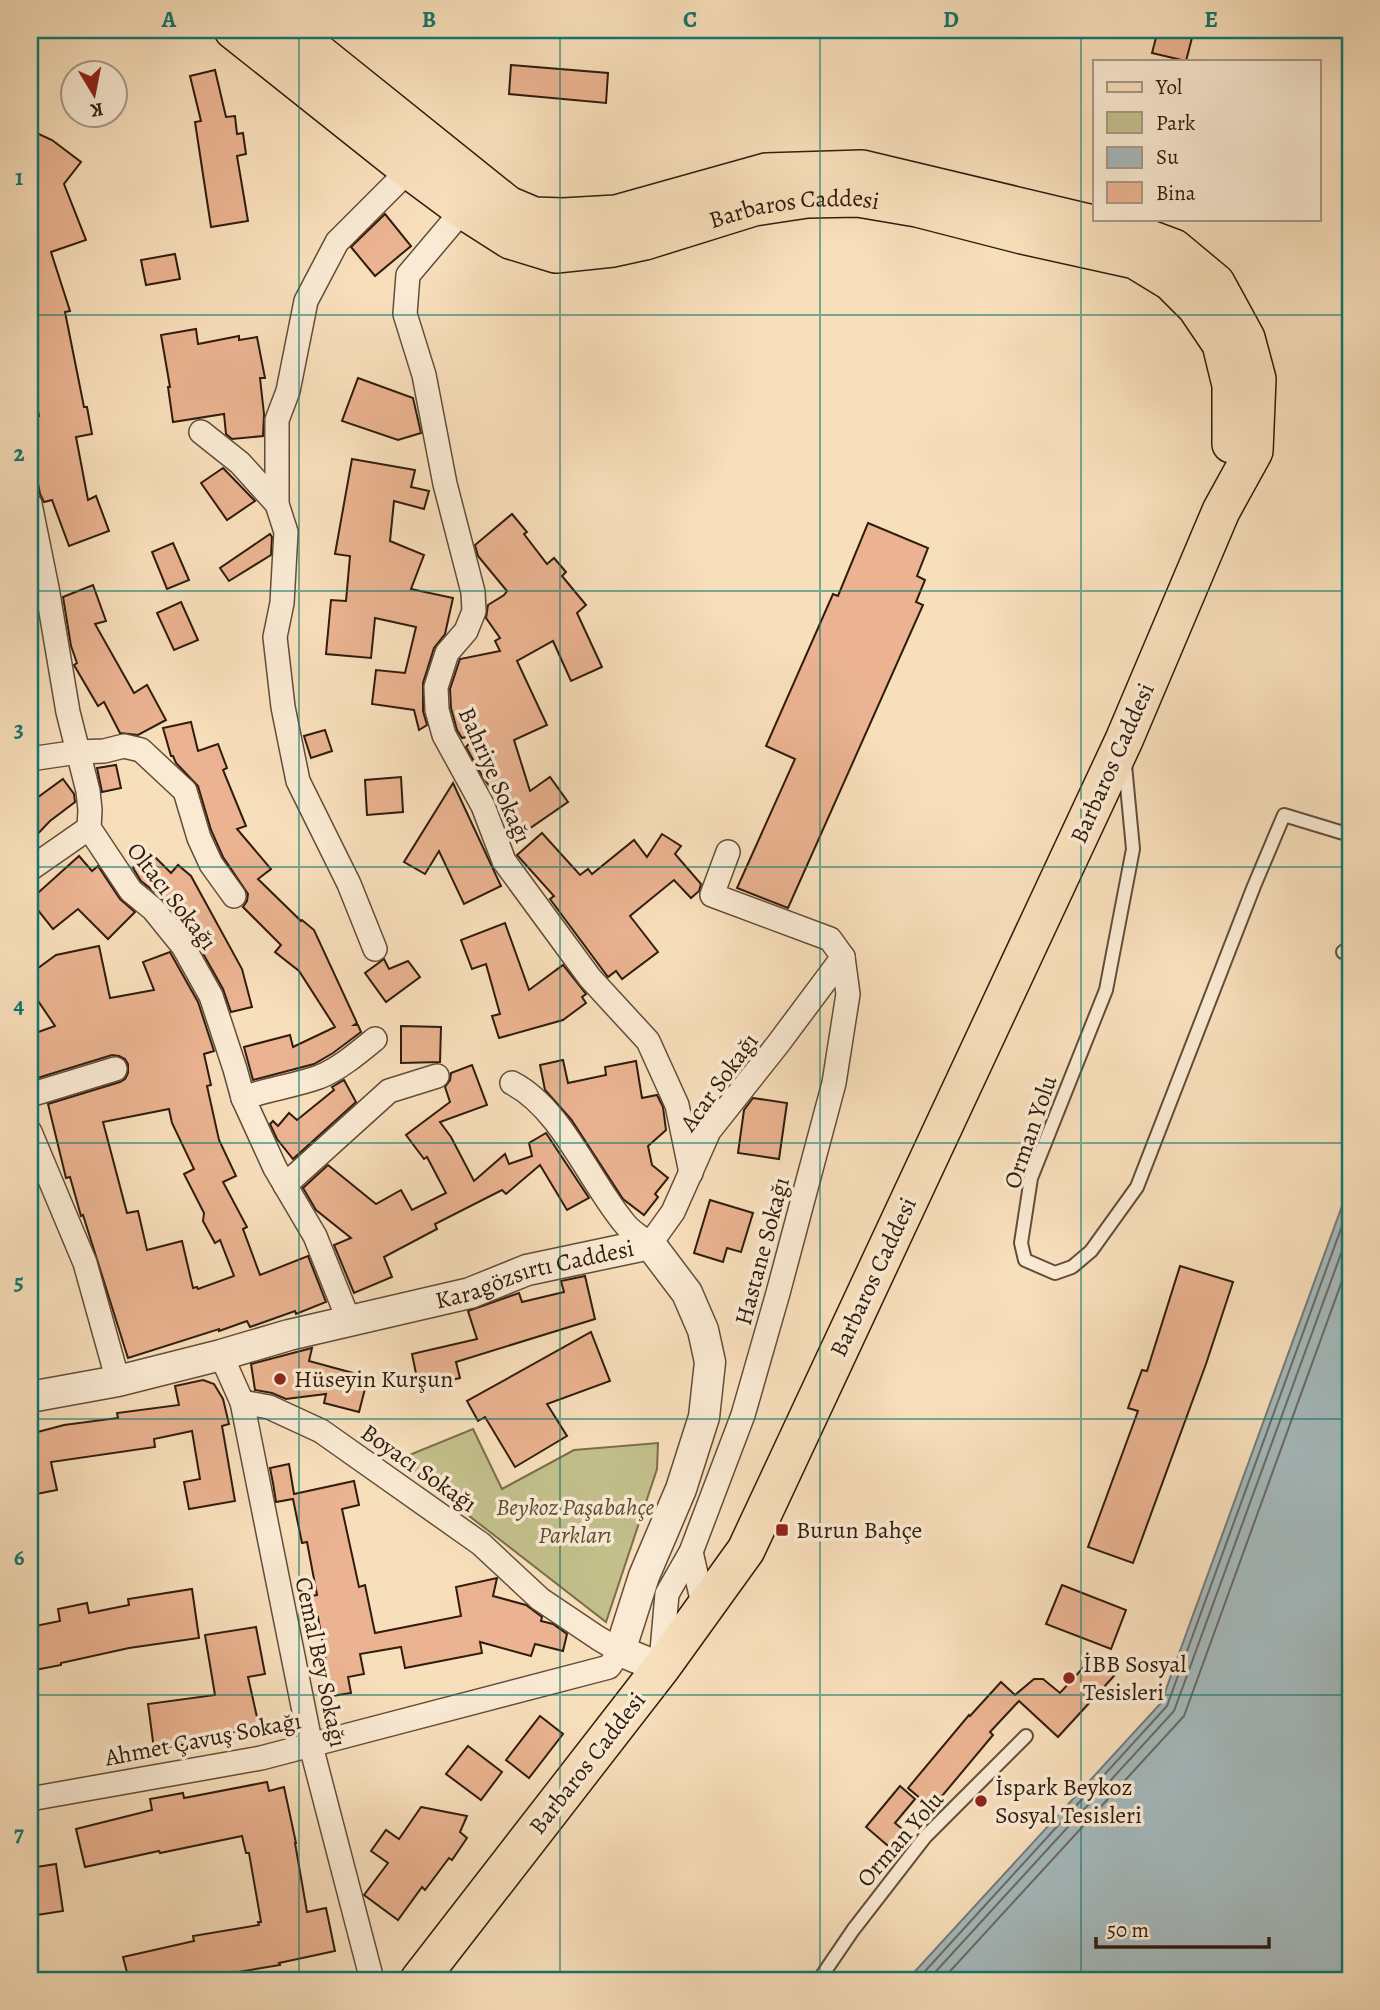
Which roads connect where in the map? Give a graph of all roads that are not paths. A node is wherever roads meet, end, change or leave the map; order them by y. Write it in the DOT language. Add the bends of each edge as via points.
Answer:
graph roads {
  1 [pos="233,30"];
  2 [pos="290,30"];
  3 [pos="409,170"];
  4 [pos="463,210"];
  5 [pos="201,432"];
  6 [pos="30,504"];
  7 [pos="277,504"];
  8 [pos="1221,511"];
  9 [pos="1124,740"];
  10 [pos="78,752"];
  11 [pos="30,759"];
  12 [pos="89,828"];
  13 [pos="1350,835"];
  14 [pos="728,852"];
  15 [pos="30,869"];
  16 [pos="234,896"];
  17 [pos="375,949"];
  18 [pos="843,957"];
  19 [pos="375,1039"];
  20 [pos="115,1069"];
  21 [pos="437,1076"];
  22 [pos="512,1083"];
  23 [pos="30,1095"];
  24 [pos="243,1098"];
  25 [pos="30,1132"];
  26 [pos="691,1173"];
  27 [pos="285,1185"];
  28 [pos="650,1244"];
  29 [pos="349,1321"];
  30 [pos="221,1355"];
  31 [pos="118,1381"];
  32 [pos="30,1397"];
  33 [pos="242,1402"];
  34 [pos="691,1552"];
  35 [pos="704,1608"];
  36 [pos="620,1651"];
  37 [pos="661,1668"];
  38 [pos="1026,1736"];
  39 [pos="310,1745"];
  40 [pos="30,1799"];
  41 [pos="372,1980"];
  42 [pos="419,1980"];
  43 [pos="819,1980"];
  1 -- 3 [label="main road, Barbaros Caddesi"];
  2 -- 8 [label="main road, Barbaros Caddesi" via="508,205 534,216 616,214 766,172 862,169 1139,235 1174,248 1216,284 1246,338 1257,379 1254,451"];
  3 -- 4 [label="main road, Barbaros Caddesi"];
  3 -- 7 [label="street" via="337,242 306,301 288,391 277,420"];
  4 -- 8 [label="main road, Barbaros Caddesi" via="510,240 556,254 645,241 754,207 858,198 1135,260 1171,282 1196,307 1221,344 1231,385 1232,441"];
  4 -- 26 [label="street, Bahriye Sokağı" via="408,275 405,314 424,374 445,484 473,592 474,611 466,631 447,653 436,687 437,710 444,735 483,806 504,861 590,978 648,1041 677,1105"];
  5 -- 7 [label="street" via="240,463"];
  6 -- 10 [label="street"];
  7 -- 17 [label="street" via="286,532 275,637 298,780"];
  8 -- 9 [label="main road, Barbaros Caddesi"];
  9 -- 13 [label="lane, Orman Yolu" via="1133,849 1106,990 1031,1178 1021,1243 1025,1260 1055,1273 1091,1251 1137,1187 1284,815"];
  9 -- 35 [label="main road, Barbaros Caddesi" via="746,1550"];
  10 -- 11 [label="street"];
  10 -- 12 [label="street" via="88,791"];
  10 -- 16 [label="street" via="124,746 141,750 186,791 199,838"];
  12 -- 15 [label="street"];
  12 -- 24 [label="street, Oltacı Sokağı" via="131,891 153,909 183,946 211,996"];
  14 -- 18 [label="street" via="712,895 830,939"];
  18 -- 26 [label="street, Acar Sokağı" via="709,1131"];
  18 -- 34 [label="street, Hastane Sokağı" via="848,994 834,1083 743,1415"];
  19 -- 24 [label="street" via="320,1076"];
  20 -- 23 [label="street"];
  21 -- 27 [label="street" via="389,1091"];
  22 -- 28 [label="street" via="550,1113 627,1227"];
  24 -- 27 [label="street, Oltacı Sokağı"];
  25 -- 31 [label="street" via="85,1263"];
  26 -- 28 [label="street, Acar Sokağı" via="673,1212"];
  27 -- 29 [label="street, Oltacı Sokağı" via="315,1236"];
  28 -- 29 [label="street, Karagözsırtı Caddesi" via="527,1270 470,1293"];
  28 -- 36 [label="street, Karagözsırtı Caddesi" via="687,1293 710,1362 704,1417"];
  29 -- 30 [label="street, Karagözsırtı Caddesi"];
  30 -- 31 [label="street, Karagözsırtı Caddesi"];
  30 -- 33 [label="street, Cemal Bey Sokağı"];
  31 -- 32 [label="street, Karagözsırtı Caddesi"];
  33 -- 36 [label="street, Boyacı Sokağı" via="269,1407 321,1432 481,1544 540,1599"];
  33 -- 39 [label="street, Cemal Bey Sokağı"];
  34 -- 35 [label="street"];
  34 -- 37 [label="street, Hastane Sokağı" via="667,1594"];
  35 -- 37 [label="main road, Barbaros Caddesi"];
  36 -- 37 [label="street"];
  36 -- 39 [label="street, Ahmet Çavuş Sokağı" via="610,1667"];
  37 -- 42 [label="main road, Barbaros Caddesi"];
  38 -- 43 [label="lane, Orman Yolu" via="925,1837"];
  39 -- 40 [label="street, Ahmet Çavuş Sokağı"];
  39 -- 41 [label="street, Cemal Bey Sokağı"];
}
